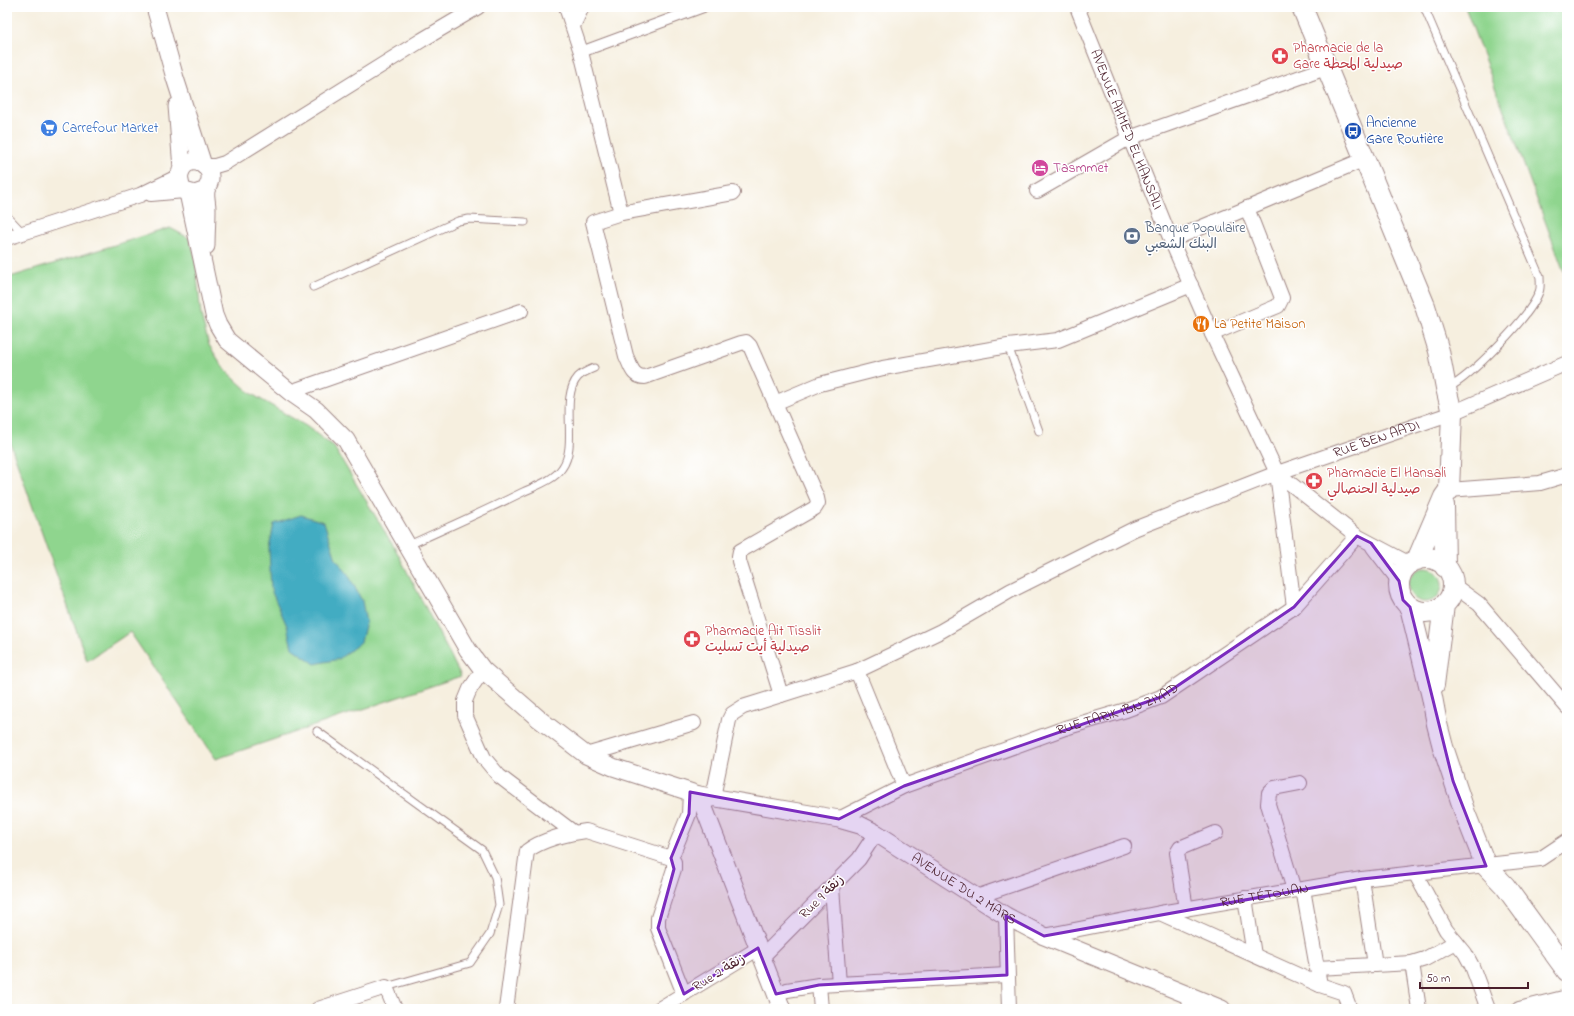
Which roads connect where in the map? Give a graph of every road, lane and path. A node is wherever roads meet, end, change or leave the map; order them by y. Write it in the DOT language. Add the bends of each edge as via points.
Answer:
graph roads {
  1 [pos="155,7"];
  2 [pos="478,7"];
  3 [pos="566,7"];
  4 [pos="703,7"];
  5 [pos="1077,7"];
  6 [pos="1302,7"];
  7 [pos="1424,7"];
  8 [pos="581,8"];
  9 [pos="573,26"];
  10 [pos="581,52"];
  11 [pos="1326,68"];
  12 [pos="175,78"];
  13 [pos="1129,138"];
  14 [pos="1365,159"];
  15 [pos="206,175"];
  16 [pos="183,182"];
  17 [pos="1037,191"];
  18 [pos="733,194"];
  19 [pos="1247,208"];
  20 [pos="621,213"];
  21 [pos="7,216"];
  22 [pos="525,222"];
  23 [pos="23,233"];
  24 [pos="7,238"];
  25 [pos="1171,240"];
  26 [pos="205,272"];
  27 [pos="1191,285"];
  28 [pos="313,287"];
  29 [pos="520,311"];
  30 [pos="1212,334"];
  31 [pos="1008,346"];
  32 [pos="1567,363"];
  33 [pos="594,368"];
  34 [pos="1446,388"];
  35 [pos="290,392"];
  36 [pos="775,403"];
  37 [pos="1452,413"];
  38 [pos="1039,431"];
  39 [pos="1277,473"];
  40 [pos="1567,475"];
  41 [pos="1540,483"];
  42 [pos="1567,485"];
  43 [pos="1446,494"];
  44 [pos="1357,536"];
  45 [pos="1371,543"];
  46 [pos="407,546"];
  47 [pos="1413,562"];
  48 [pos="1445,567"];
  49 [pos="1399,581"];
  50 [pos="1453,585"];
  51 [pos="1444,604"];
  52 [pos="1294,607"];
  53 [pos="1410,607"];
  54 [pos="483,670"];
  55 [pos="857,671"];
  56 [pos="781,695"];
  57 [pos="1432,697"];
  58 [pos="1567,707"];
  59 [pos="694,723"];
  60 [pos="317,731"];
  61 [pos="586,755"];
  62 [pos="1300,783"];
  63 [pos="904,786"];
  64 [pos="705,796"];
  65 [pos="840,818"];
  66 [pos="573,832"];
  67 [pos="876,833"];
  68 [pos="1216,833"];
  69 [pos="1567,841"];
  70 [pos="1124,846"];
  71 [pos="671,858"];
  72 [pos="1486,866"];
  73 [pos="1415,873"];
  74 [pos="1362,878"];
  75 [pos="832,887"];
  76 [pos="1298,889"];
  77 [pos="976,896"];
  78 [pos="1245,898"];
  79 [pos="1186,909"];
  80 [pos="1160,913"];
  81 [pos="1006,916"];
  82 [pos="1044,936"];
  83 [pos="1456,942"];
  84 [pos="760,952"];
  85 [pos="1254,955"];
  86 [pos="1412,963"];
  87 [pos="1376,965"];
  88 [pos="1317,968"];
  89 [pos="1567,971"];
  90 [pos="1007,975"];
  91 [pos="839,984"];
  92 [pos="819,985"];
  93 [pos="1320,985"];
  94 [pos="386,987"];
  95 [pos="684,994"];
  96 [pos="1567,997"];
  97 [pos="779,1002"];
  98 [pos="1188,1002"];
  99 [pos="318,1009"];
  100 [pos="395,1009"];
  101 [pos="506,1009"];
  102 [pos="659,1009"];
  103 [pos="821,1009"];
  104 [pos="1009,1009"];
  105 [pos="1222,1009"];
  106 [pos="1350,1009"];
  107 [pos="1419,1009"];
  108 [pos="1488,1009"];
  109 [pos="1519,1009"];
  1 -- 12 [label="street"];
  2 -- 15 [label="street"];
  3 -- 9 [label="street"];
  4 -- 10 [label="street"];
  5 -- 13 [label="street, AVENUE AHMED EL HANSALI"];
  6 -- 11 [label="main road"];
  7 -- 34 [label="lane" via="1540,277 1540,292 1522,319 1464,378"];
  8 -- 9 [label="street"];
  9 -- 10 [label="street"];
  10 -- 20 [label="street"];
  11 -- 13 [label="street"];
  11 -- 14 [label="main road"];
  12 -- 15 [label="street"];
  12 -- 16 [label="street"];
  13 -- 17 [label="street"];
  13 -- 25 [label="street, AVENUE AHMED EL HANSALI"];
  14 -- 19 [label="street"];
  14 -- 34 [label="main road" via="1425,306 1439,351"];
  15 -- 16 [label="street" via="199,194"];
  15 -- 16 [label="street" via="194,162 190,163"];
  15 -- 26 [label="street"];
  16 -- 23 [label="street"];
  16 -- 26 [label="street"];
  18 -- 20 [label="street"];
  19 -- 25 [label="street"];
  19 -- 30 [label="street" via="1282,298 1281,302 1278,306"];
  20 -- 36 [label="street" via="593,222 626,356 633,372 639,377 645,377 746,342"];
  21 -- 23 [label="lane"];
  22 -- 28 [label="lane" via="469,219 458,221"];
  23 -- 24 [label="street"];
  25 -- 27 [label="street, AVENUE AHMED EL HANSALI"];
  26 -- 35 [label="street, AVENUE DU 2 MARS" via="214,314 227,340"];
  27 -- 30 [label="street, AVENUE AHMED EL HANSALI"];
  27 -- 31 [label="street" via="1058,340"];
  29 -- 35 [label="street"];
  30 -- 39 [label="street, AVENUE AHMED EL HANSALI"];
  31 -- 36 [label="street" via="869,372 820,384"];
  31 -- 38 [label="lane"];
  32 -- 37 [label="street, RUE BEN AADI"];
  33 -- 46 [label="lane" via="579,376 574,383 569,408 569,441 566,457 562,468 554,477 497,506"];
  34 -- 37 [label="main road"];
  35 -- 46 [label="street, AVENUE DU 2 MARS" via="316,410 346,440"];
  36 -- 56 [label="street" via="818,503 815,508 740,551 739,556"];
  37 -- 39 [label="street, RUE BEN AADI"];
  37 -- 43 [label="main road"];
  39 -- 44 [label="street, AVENUE AHMED EL HANSALI"];
  39 -- 52 [label="street"];
  39 -- 55 [label="street, RUE BEN AADI" via="1134,529 1010,591 941,631"];
  40 -- 41 [label="street"];
  41 -- 42 [label="street"];
  41 -- 43 [label="street"];
  43 -- 47 [label="main road"];
  43 -- 48 [label="main road"];
  44 -- 45 [label="street, AVENUE AHMED EL HANSALI"];
  44 -- 52 [label="street, RUE TARIK IBN ZIYAD"];
  45 -- 47 [label="street, AVENUE AHMED EL HANSALI"];
  45 -- 49 [label="street"];
  46 -- 54 [label="street, AVENUE DU 2 MARS" via="468,650"];
  47 -- 48 [label="main road" via="1424,558 1432,559"];
  47 -- 49 [label="main road" via="1403,571"];
  48 -- 50 [label="main road"];
  49 -- 53 [label="main road" via="1399,591"];
  50 -- 51 [label="main road"];
  50 -- 58 [label="street" via="1479,604"];
  51 -- 53 [label="main road" via="1432,612"];
  51 -- 57 [label="main road"];
  52 -- 63 [label="street, RUE TARIK IBN ZIYAD" via="1161,697 1065,728"];
  53 -- 57 [label="main road"];
  54 -- 61 [label="street, AVENUE DU 2 MARS" via="539,719"];
  54 -- 66 [label="street" via="470,689 465,702 465,715 484,758 499,776"];
  55 -- 56 [label="street, RUE BEN AADI"];
  55 -- 63 [label="street"];
  56 -- 64 [label="street, RUE BEN AADI" via="743,707 732,714"];
  57 -- 72 [label="main road" via="1453,781"];
  59 -- 61 [label="street"];
  60 -- 94 [label="lane" via="482,850 495,877 499,906 490,934 470,963"];
  61 -- 64 [label="street, AVENUE DU 2 MARS" via="613,767"];
  62 -- 76 [label="street" via="1274,788 1269,793 1268,804"];
  63 -- 65 [label="street, RUE TARIK IBN ZIYAD"];
  64 -- 65 [label="street, AVENUE DU 2 MARS"];
  64 -- 71 [label="street" via="688,814"];
  64 -- 84 [label="street" via="714,834"];
  65 -- 67 [label="street, AVENUE DU 2 MARS"];
  66 -- 71 [label="street" via="594,833"];
  66 -- 101 [label="street" via="534,845 527,851"];
  67 -- 75 [label="street, Rue 9 زنقة" via="859,859"];
  67 -- 77 [label="street, AVENUE DU 2 MARS"];
  68 -- 79 [label="street" via="1180,848 1177,853"];
  69 -- 72 [label="street, RUE TÉTOUAN" via="1540,859"];
  70 -- 77 [label="street"];
  71 -- 95 [label="street" via="674,869 658,918 658,928"];
  72 -- 73 [label="street, RUE TÉTOUAN"];
  72 -- 89 [label="main road" via="1505,886"];
  73 -- 74 [label="street, RUE TÉTOUAN"];
  73 -- 83 [label="street" via="1446,930"];
  74 -- 76 [label="street, RUE TÉTOUAN"];
  74 -- 87 [label="street"];
  75 -- 84 [label="street, Rue 9 زنقة"];
  75 -- 91 [label="street"];
  76 -- 78 [label="street, RUE TÉTOUAN"];
  76 -- 88 [label="street"];
  77 -- 81 [label="street, AVENUE DU 2 MARS"];
  78 -- 79 [label="street, RUE TÉTOUAN"];
  78 -- 85 [label="street"];
  79 -- 80 [label="street, RUE TÉTOUAN"];
  80 -- 82 [label="street, RUE TÉTOUAN"];
  80 -- 85 [label="street"];
  81 -- 82 [label="street, AVENUE DU 2 MARS"];
  81 -- 90 [label="street"];
  82 -- 98 [label="street, AVENUE DU 2 MARS"];
  83 -- 86 [label="street"];
  83 -- 108 [label="street" via="1472,966"];
  84 -- 95 [label="street, Rue 2 زنقة"];
  84 -- 97 [label="street"];
  85 -- 93 [label="street"];
  86 -- 87 [label="street"];
  86 -- 107 [label="street"];
  87 -- 88 [label="street"];
  88 -- 93 [label="street"];
  90 -- 91 [label="street"];
  90 -- 104 [label="street"];
  91 -- 92 [label="street"];
  92 -- 97 [label="street" via="787,990"];
  92 -- 103 [label="street"];
  93 -- 106 [label="street" via="1344,993"];
  94 -- 99 [label="street"];
  94 -- 100 [label="street"];
  95 -- 102 [label="street, Rue 2 زنقة"];
  96 -- 109 [label="street"];
  98 -- 105 [label="street, AVENUE DU 2 MARS"];
}
